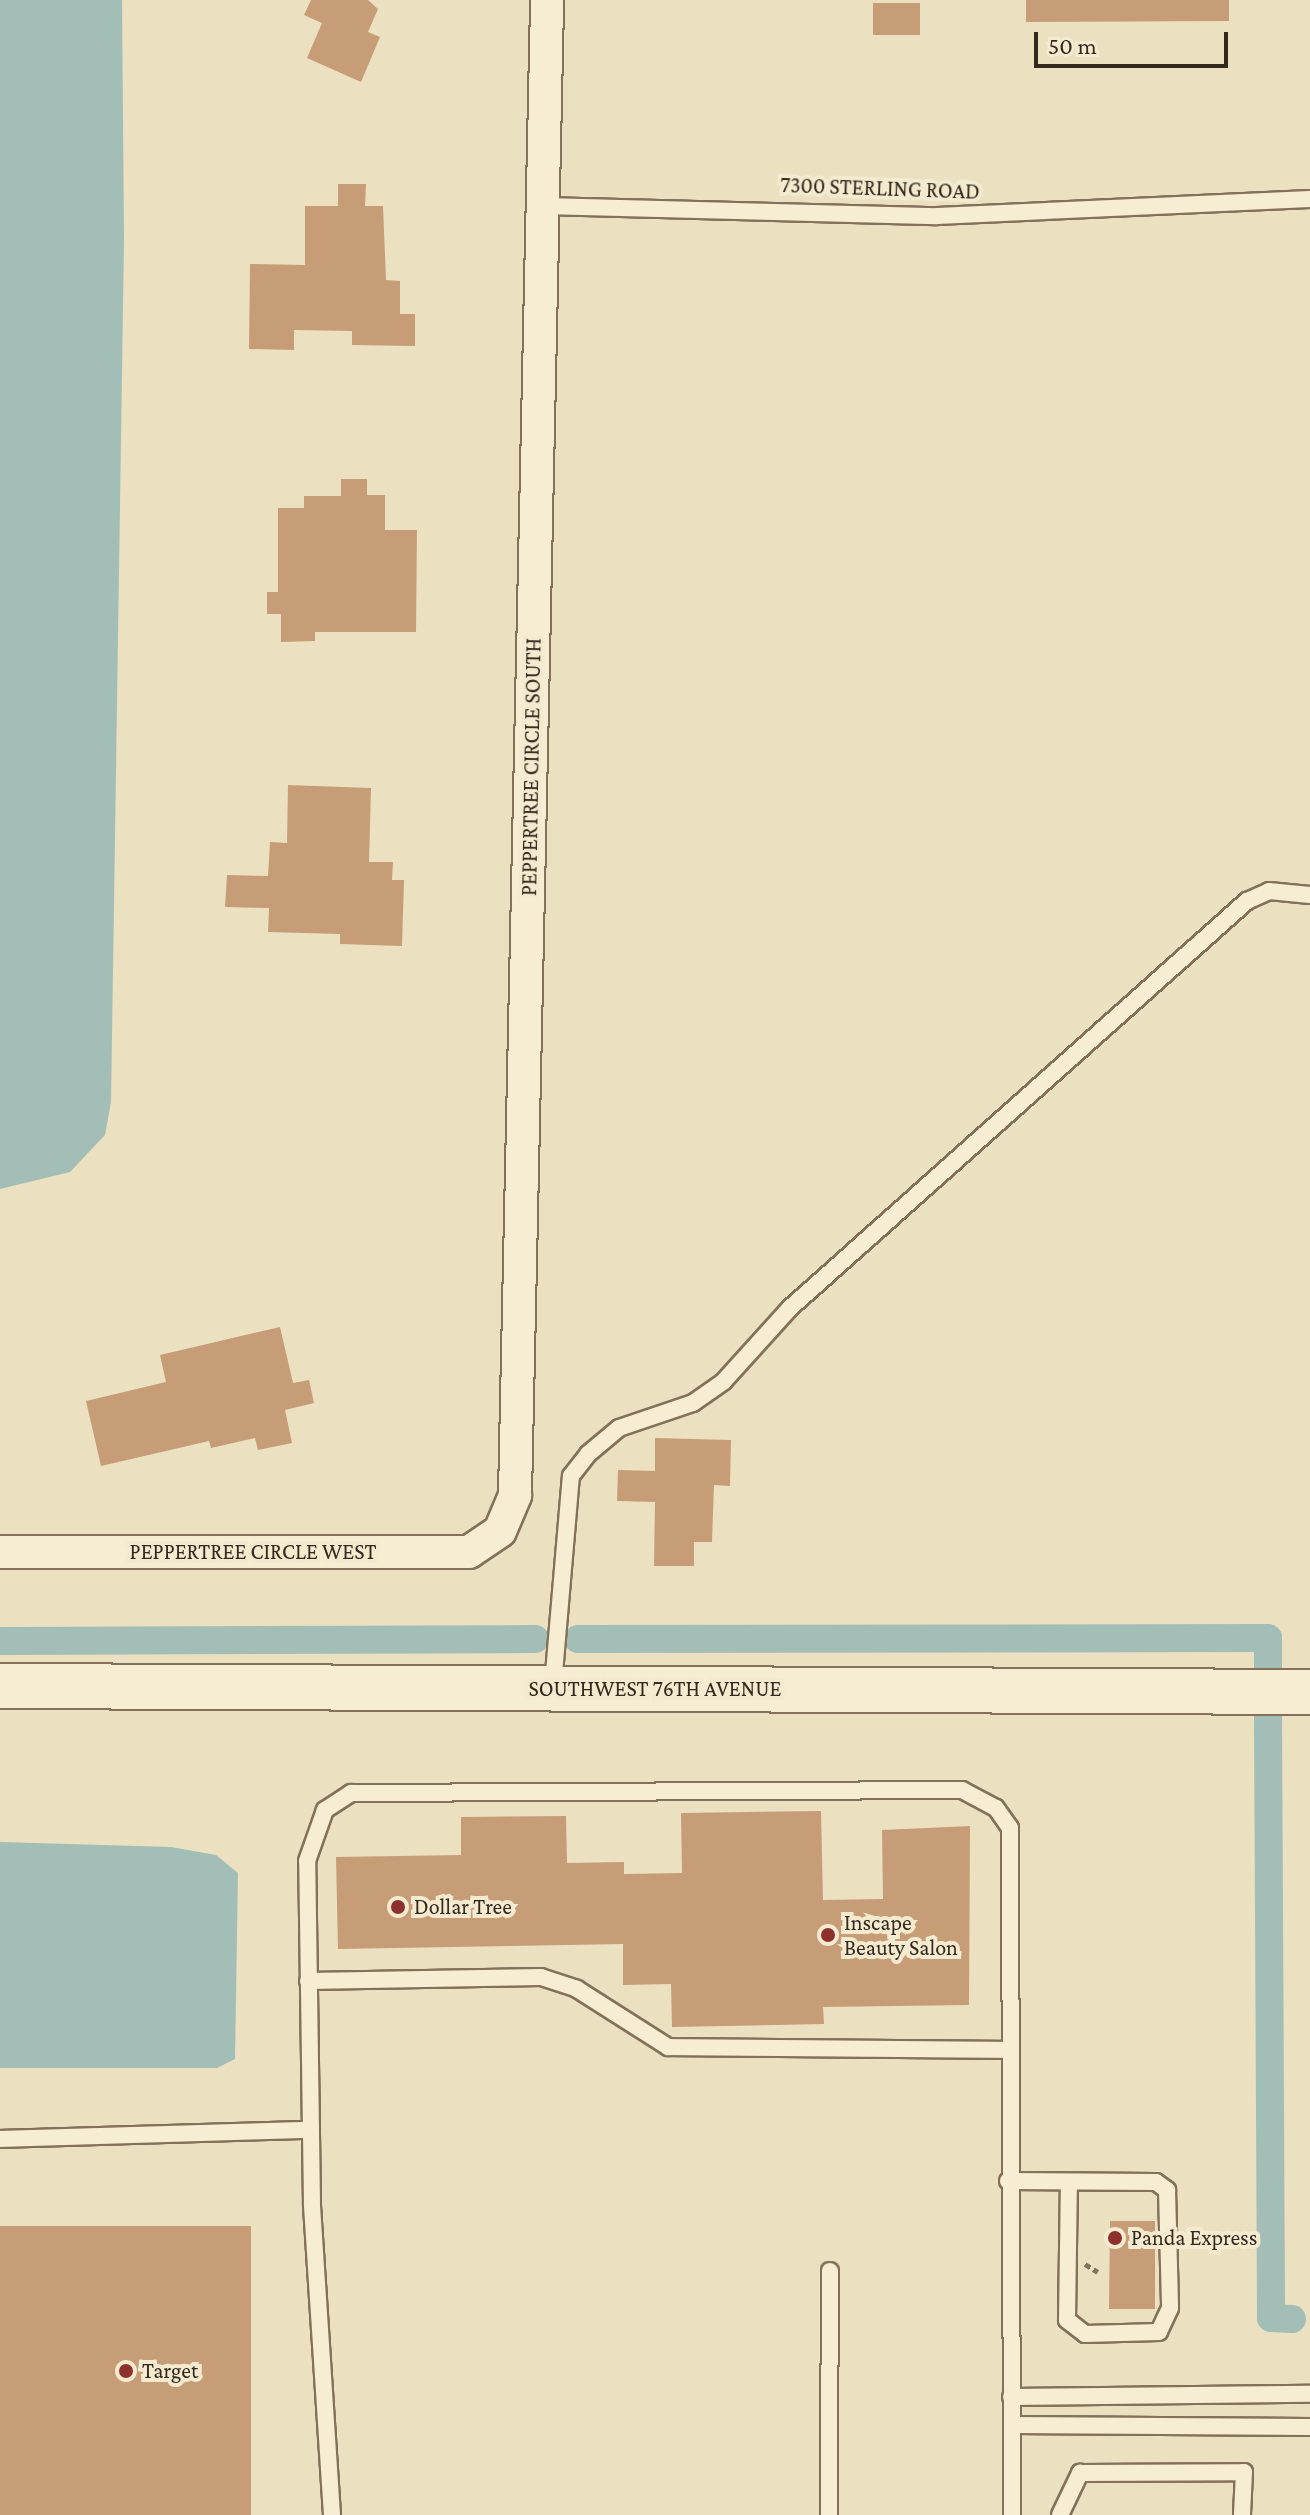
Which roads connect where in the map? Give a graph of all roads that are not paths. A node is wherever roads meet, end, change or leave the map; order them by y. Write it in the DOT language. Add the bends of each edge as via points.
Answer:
graph roads {
  1 [pos="547,0"];
  2 [pos="1310,199"];
  3 [pos="544,206"];
  4 [pos="1310,895"];
  5 [pos="500,1531"];
  6 [pos="0,1552"];
  7 [pos="0,1686"];
  8 [pos="553,1688"];
  9 [pos="1310,1692"];
  10 [pos="308,1981"];
  11 [pos="1009,2050"];
  12 [pos="311,2130"];
  13 [pos="0,2139"];
  14 [pos="1008,2181"];
  15 [pos="1069,2182"];
  16 [pos="830,2271"];
  17 [pos="1310,2394"];
  18 [pos="1011,2397"];
  19 [pos="1012,2425"];
  20 [pos="1310,2427"];
  21 [pos="332,2515"];
  22 [pos="829,2515"];
  23 [pos="1012,2515"];
  24 [pos="1060,2515"];
  25 [pos="1242,2515"];
  1 -- 3 [label="street, PEPPERTREE CIRCLE SOUTH"];
  2 -- 3 [label="lane, 7300 STERLING ROAD" via="937,216"];
  3 -- 5 [label="street, PEPPERTREE CIRCLE SOUTH" via="515,1495"];
  4 -- 8 [label="lane" via="1269,891 1247,901 790,1308 724,1381 693,1403 619,1428 588,1454 571,1476"];
  5 -- 6 [label="street, PEPPERTREE CIRCLE WEST" via="469,1552"];
  7 -- 8 [label="street, SOUTHWEST 76TH AVENUE"];
  8 -- 9 [label="street, SOUTHWEST 76TH AVENUE"];
  10 -- 11 [label="lane" via="541,1977 577,1989 668,2047"];
  10 -- 11 [label="lane" via="311,1835 325,1810 351,1793 962,1790 996,1808 1010,1828"];
  10 -- 12 [label="lane"];
  11 -- 14 [label="lane"];
  12 -- 13 [label="lane"];
  12 -- 21 [label="lane"];
  14 -- 15 [label="lane"];
  14 -- 18 [label="lane"];
  15 -- 15 [label="lane" via="1156,2182 1172,2202 1167,2324 1147,2335 1085,2334 1067,2320"];
  16 -- 22 [label="lane"];
  17 -- 18 [label="lane"];
  18 -- 19 [label="lane"];
  19 -- 20 [label="lane"];
  19 -- 23 [label="lane"];
  24 -- 25 [label="lane" via="1080,2473 1244,2472"];
}
